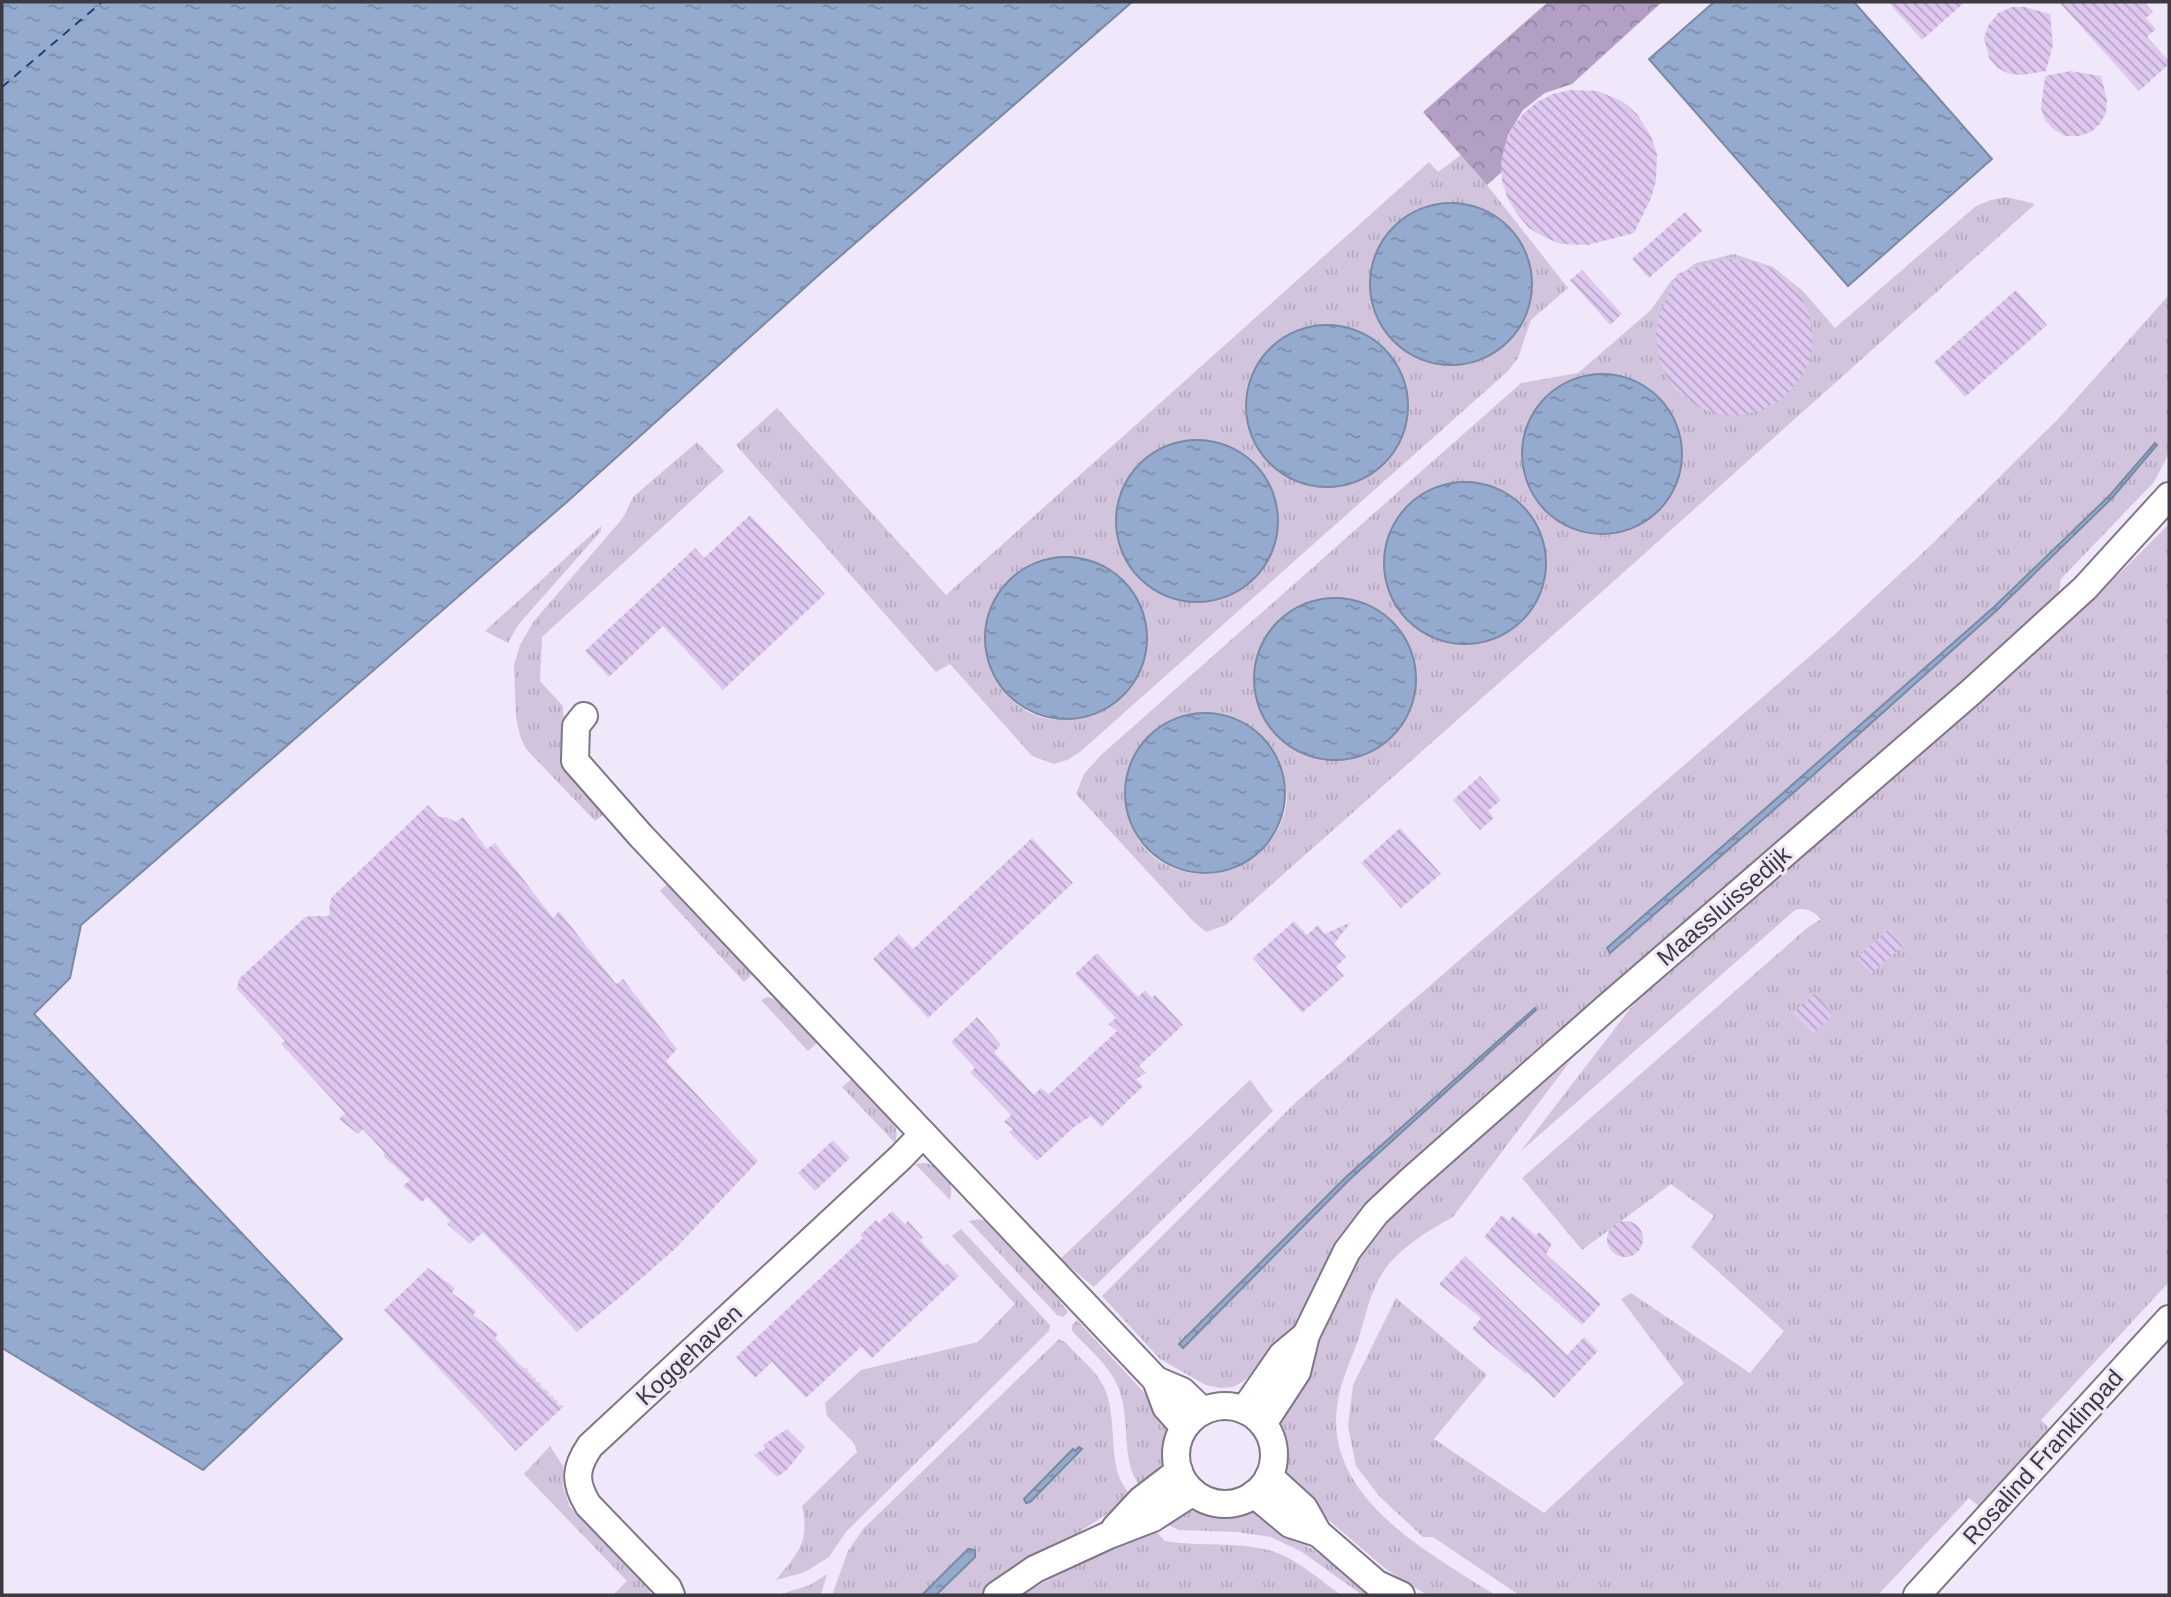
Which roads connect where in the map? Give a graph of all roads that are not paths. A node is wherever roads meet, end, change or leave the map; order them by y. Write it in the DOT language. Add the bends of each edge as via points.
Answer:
graph roads {
  1 [pos="2169,496"];
  2 [pos="584,716"];
  3 [pos="923,1133"];
  4 [pos="2169,1319"];
  5 [pos="1253,1417"];
  6 [pos="1194,1419"];
  7 [pos="1186,1482"];
  8 [pos="1261,1485"];
  9 [pos="671,1595"];
  10 [pos="997,1595"];
  11 [pos="1401,1595"];
  12 [pos="1917,1595"];
  1 -- 5 [label="street, Maassluissedijk" via="2085,588 1980,683 1376,1213 1347,1251 1306,1335 1282,1355"];
  2 -- 3 [label="street" via="576,726 575,761"];
  3 -- 6 [label="street" via="1156,1380 1166,1407"];
  3 -- 9 [label="street, Koggehaven" via="892,1167 590,1446 580,1461 580,1493 588,1505"];
  4 -- 12 [label="street, Rosalind Franklinpad"];
  5 -- 6 [label="street" via="1227,1406"];
  5 -- 8 [label="street" via="1272,1443 1272,1465"];
  6 -- 7 [label="street" via="1177,1444"];
  7 -- 8 [label="street" via="1201,1497 1218,1503 1237,1502"];
  7 -- 10 [label="street" via="1153,1518 1035,1569"];
  8 -- 11 [label="street" via="1304,1508 1318,1533 1377,1584"];
}
